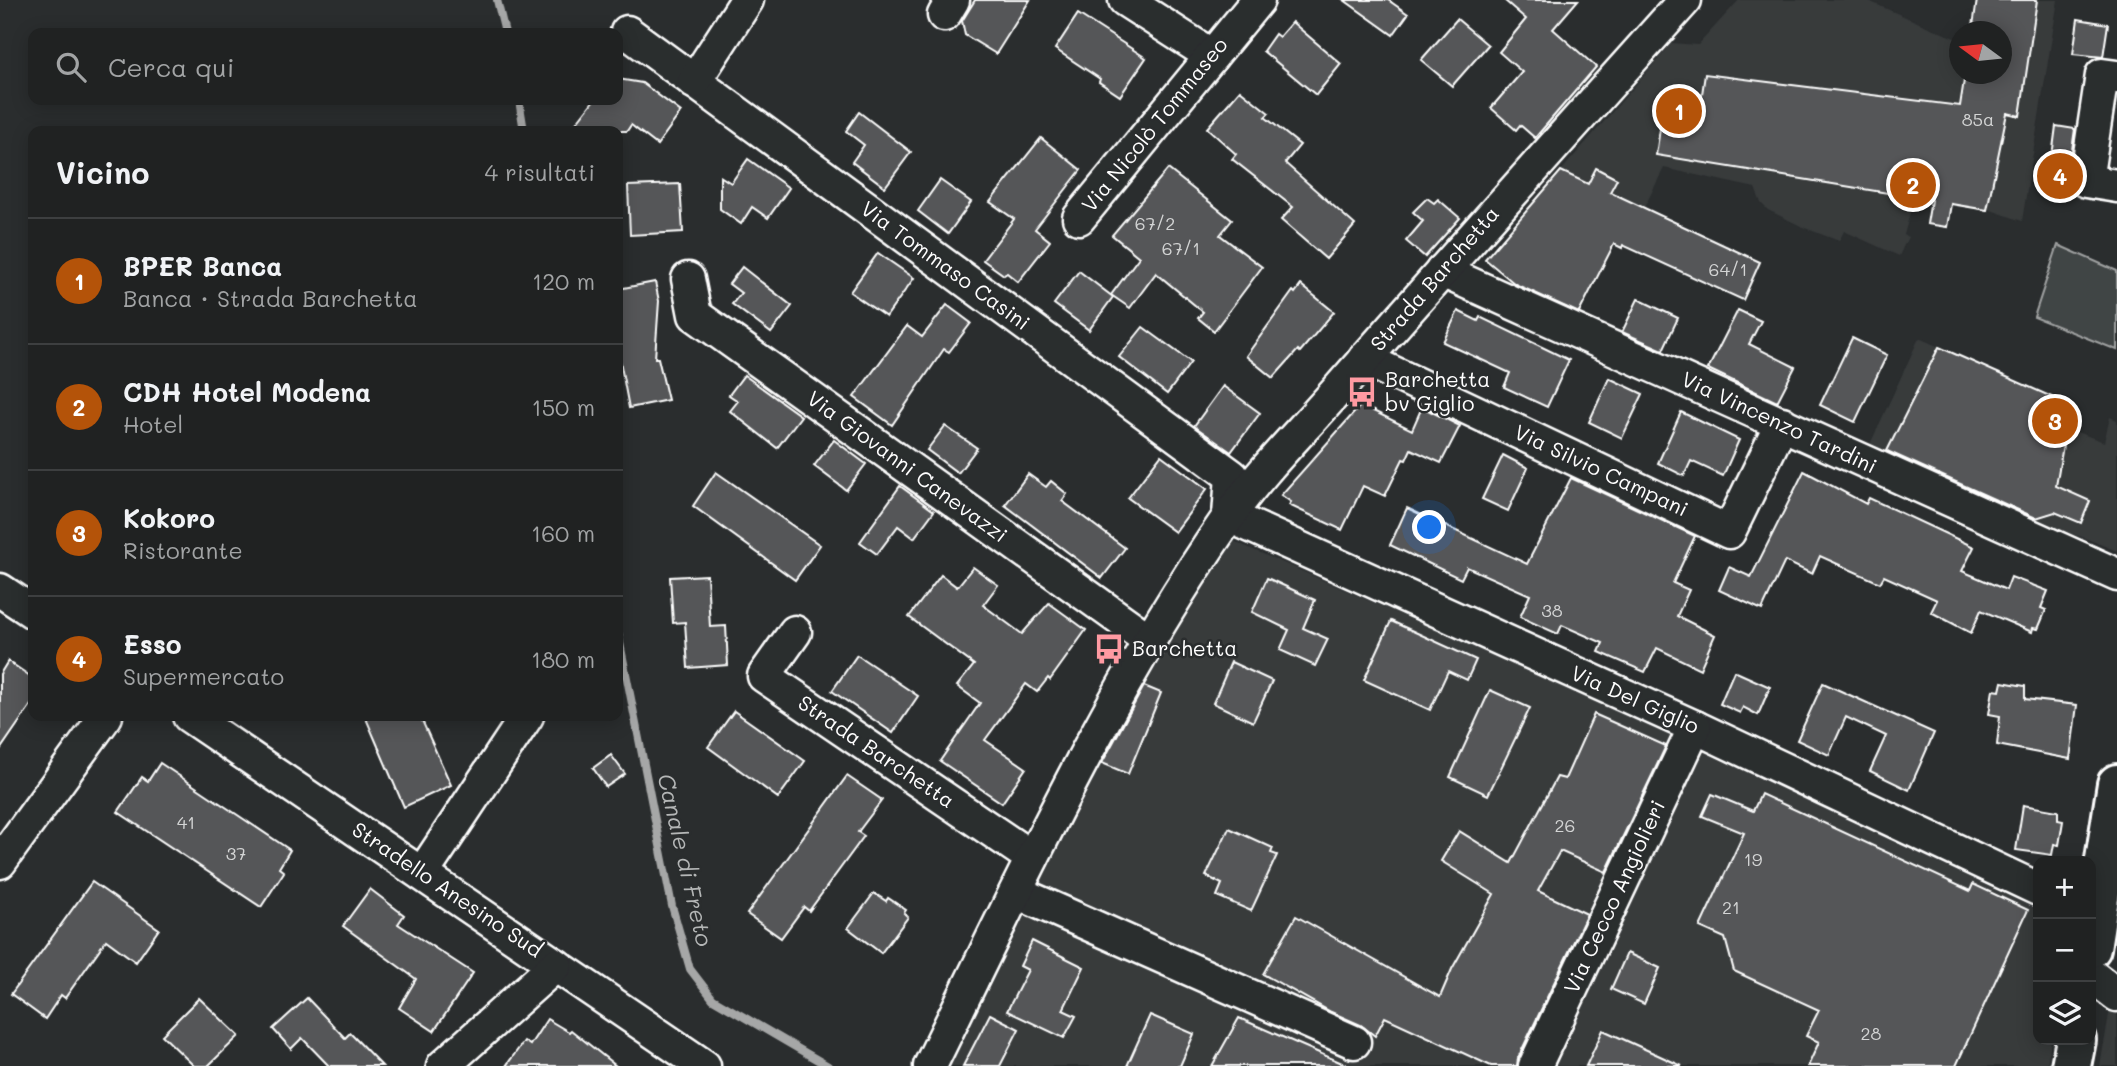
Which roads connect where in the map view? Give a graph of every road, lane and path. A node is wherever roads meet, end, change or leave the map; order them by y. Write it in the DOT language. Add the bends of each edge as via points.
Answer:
graph roads {
  1 [pos="747,0"];
  2 [pos="1125,0"];
  3 [pos="1258,0"];
  4 [pos="1685,0"];
  5 [pos="627,32"];
  6 [pos="1212,56"];
  7 [pos="2117,77"];
  8 [pos="694,82"];
  9 [pos="2117,185"];
  10 [pos="1079,218"];
  11 [pos="1442,271"];
  12 [pos="688,279"];
  13 [pos="1364,359"];
  14 [pos="1783,423"];
  15 [pos="1229,516"];
  16 [pos="2117,575"];
  17 [pos="0,590"];
  18 [pos="28,609"];
  19 [pos="795,632"];
  20 [pos="1149,639"];
  21 [pos="102,721"];
  22 [pos="196,721"];
  23 [pos="524,721"];
  24 [pos="1695,727"];
  25 [pos="2117,784"];
  26 [pos="1032,858"];
  27 [pos="0,862"];
  28 [pos="422,874"];
  29 [pos="2033,887"];
  30 [pos="1016,892"];
  31 [pos="2093,919"];
  32 [pos="556,965"];
  33 [pos="2096,979"];
  34 [pos="2117,995"];
  35 [pos="1353,1042"];
  36 [pos="2075,1045"];
  37 [pos="443,1066"];
  38 [pos="704,1066"];
  39 [pos="930,1066"];
  40 [pos="1535,1066"];
  41 [pos="2071,1066"];
  1 -- 8 [label="street"];
  2 -- 6 [label="street"];
  3 -- 6 [label="street, Via Nicolò Tommaseo"];
  4 -- 11 [label="street, Strada Barchetta"];
  5 -- 8 [label="street, Via Tommaso Casini"];
  6 -- 10 [label="street, Via Nicolò Tommaseo"];
  7 -- 9 [label="street" via="2102,75 2085,181"];
  8 -- 15 [label="street, Via Tommaso Casini" via="1232,476"];
  11 -- 13 [label="street, Strada Barchetta"];
  11 -- 14 [label="street, Via Vincenzo Tardini"];
  12 -- 20 [label="street, Via Giovanni Canevazzi" via="695,315"];
  13 -- 14 [label="street, Via Silvio Campani" via="1729,532"];
  13 -- 15 [label="street, Strada Barchetta"];
  14 -- 16 [label="street, Via Vincenzo Tardini"];
  15 -- 20 [label="street, Strada Barchetta"];
  15 -- 24 [label="street, Via Del Giglio"];
  17 -- 18 [label="street"];
  19 -- 26 [label="street, Strada Barchetta" via="764,676"];
  20 -- 26 [label="street, Strada Barchetta"];
  21 -- 27 [label="street"];
  22 -- 28 [label="street, Stradello Anesino Sud"];
  23 -- 28 [label="street"];
  24 -- 29 [label="street, Via Del Giglio"];
  24 -- 40 [label="street, Via Cecco Angiolieri"];
  25 -- 31 [label="main road"];
  26 -- 30 [label="street, Strada Barchetta"];
  28 -- 32 [label="street, Stradello Anesino Sud"];
  30 -- 35 [label="street"];
  30 -- 39 [label="street, Strada Barchetta"];
  32 -- 37 [label="street"];
  32 -- 38 [label="street, Stradello Anesino Sud"];
  33 -- 34 [label="street"];
  36 -- 41 [label="main road"];
}
